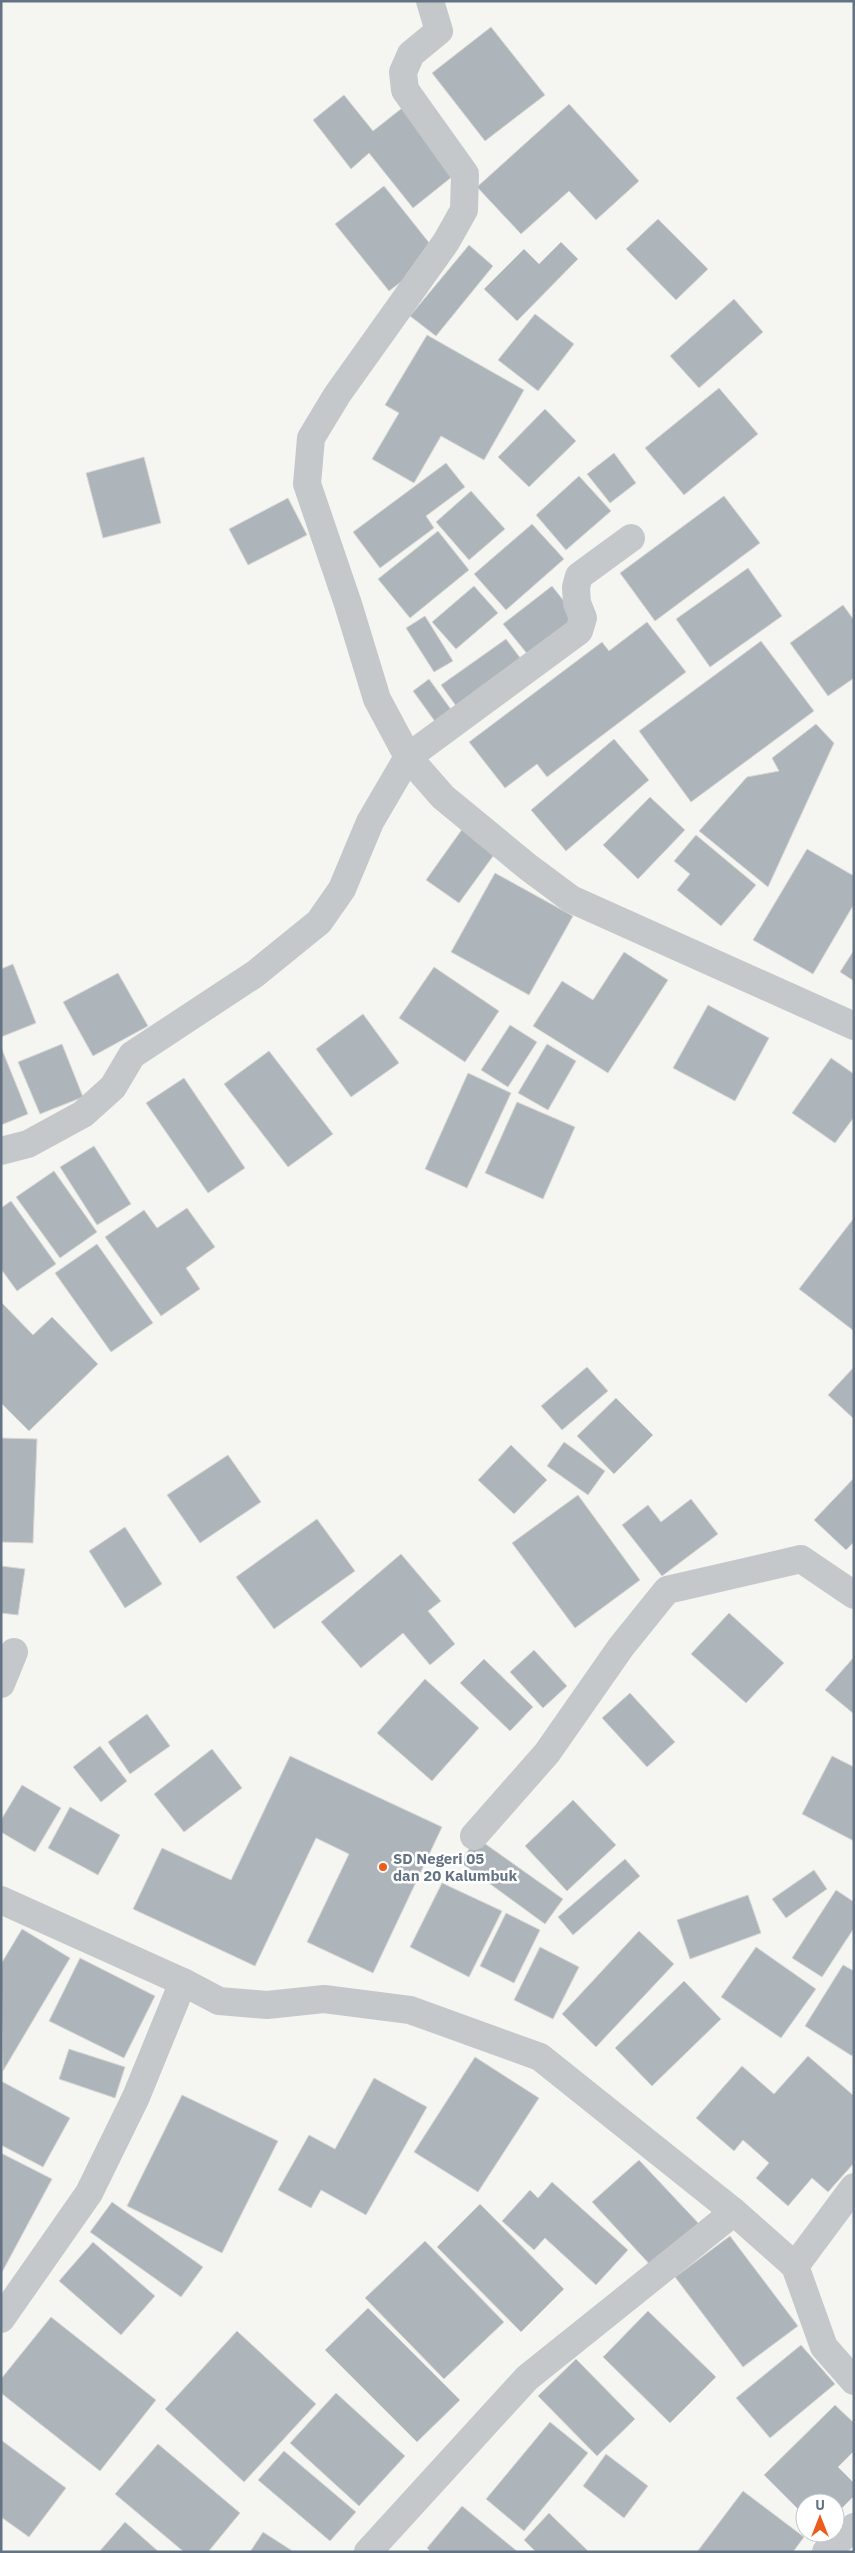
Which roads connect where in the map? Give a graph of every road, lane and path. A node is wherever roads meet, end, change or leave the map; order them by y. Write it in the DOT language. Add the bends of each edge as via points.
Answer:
graph roads {
  1 [pos="430,1"];
  2 [pos="631,538"];
  3 [pos="408,757"];
  4 [pos="854,1026"];
  5 [pos="1,1151"];
  6 [pos="854,1595"];
  7 [pos="14,1652"];
  8 [pos="1,1684"];
  9 [pos="474,1836"];
  10 [pos="1,1900"];
  11 [pos="183,1982"];
  12 [pos="854,2187"];
  13 [pos="734,2212"];
  14 [pos="796,2266"];
  15 [pos="1,2319"];
  16 [pos="854,2381"];
  17 [pos="854,2527"];
  18 [pos="368,2552"];
  19 [pos="826,2552"];
  1 -- 3 [label="street" via="439,31 411,54 403,72 405,90 465,174 464,210 446,242 337,395 311,438 306,484 377,699"];
  2 -- 3 [label="street" via="579,576 577,603 583,618 579,630"];
  3 -- 4 [label="street" via="443,797 571,898"];
  3 -- 5 [label="street" via="370,822 342,889 319,922 254,974 132,1055 113,1087 83,1114 28,1144"];
  6 -- 9 [label="street" via="801,1559 667,1590 621,1647 547,1754"];
  7 -- 8 [label="street"];
  10 -- 11 [label="street"];
  11 -- 13 [label="street" via="219,2001 267,2005 324,1999 410,2010 540,2057"];
  11 -- 15 [label="street" via="136,2097 89,2193"];
  12 -- 14 [label="street"];
  13 -- 14 [label="street"];
  13 -- 18 [label="street" via="527,2378"];
  14 -- 16 [label="street" via="824,2347"];
  17 -- 19 [label="street"];
}
